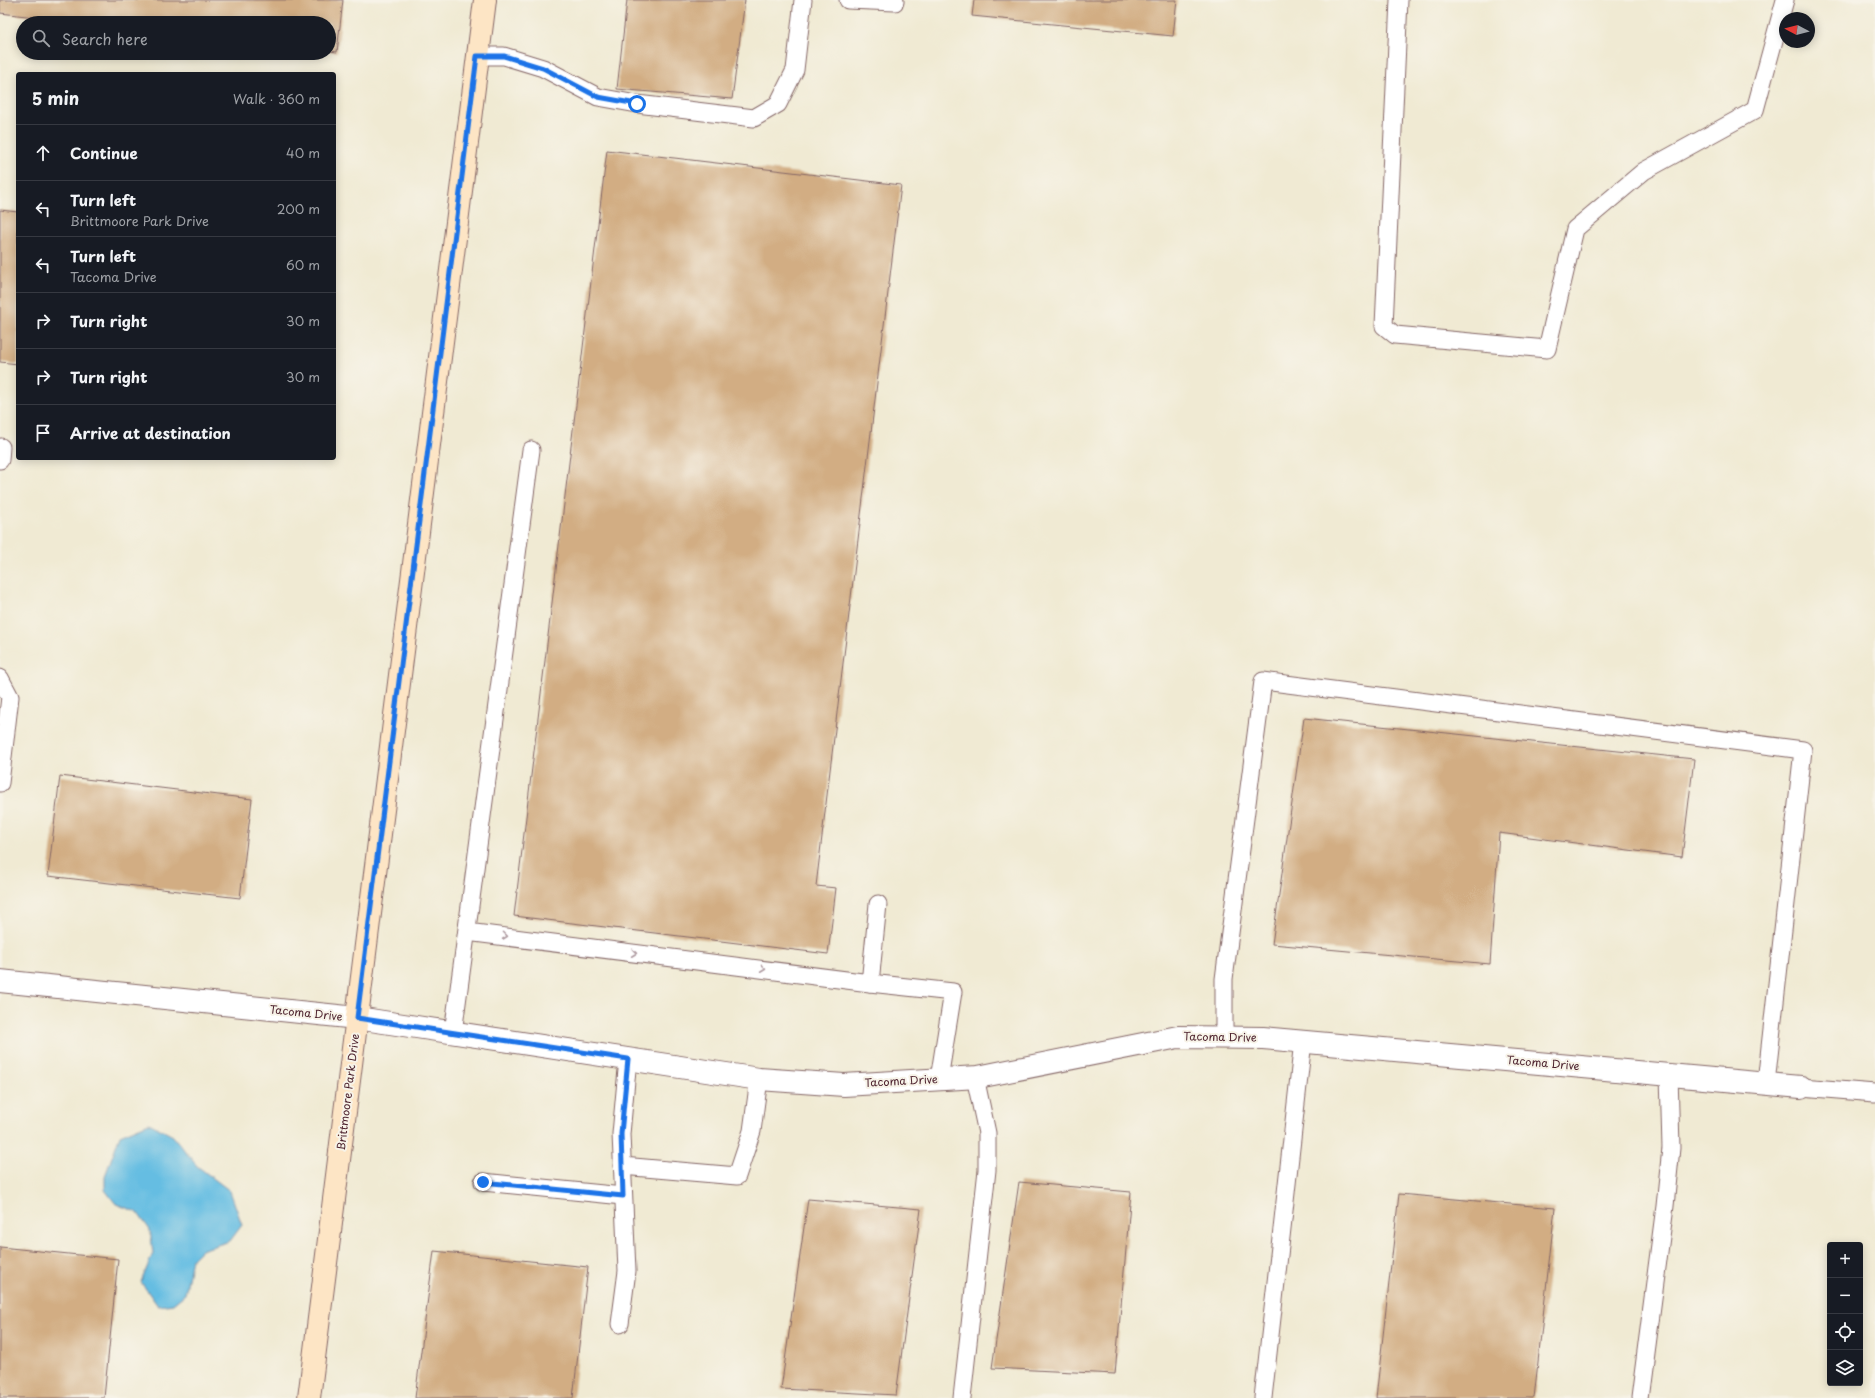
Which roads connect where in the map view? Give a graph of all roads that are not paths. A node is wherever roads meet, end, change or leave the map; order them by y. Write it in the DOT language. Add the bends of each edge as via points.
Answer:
graph roads {
  1 [pos="485,0"];
  2 [pos="803,0"];
  3 [pos="848,0"];
  4 [pos="895,0"];
  5 [pos="1399,0"];
  6 [pos="1785,0"];
  7 [pos="477,56"];
  8 [pos="531,450"];
  9 [pos="0,678"];
  10 [pos="0,783"];
  11 [pos="878,904"];
  12 [pos="466,932"];
  13 [pos="0,981"];
  14 [pos="870,983"];
  15 [pos="357,1018"];
  16 [pos="453,1033"];
  17 [pos="1224,1037"];
  18 [pos="1303,1041"];
  19 [pos="628,1059"];
  20 [pos="1669,1074"];
  21 [pos="975,1077"];
  22 [pos="759,1079"];
  23 [pos="939,1079"];
  24 [pos="1766,1083"];
  25 [pos="1801,1087"];
  26 [pos="1875,1093"];
  27 [pos="622,1166"];
  28 [pos="483,1182"];
  29 [pos="623,1196"];
  30 [pos="620,1324"];
  31 [pos="309,1398"];
  32 [pos="962,1398"];
  33 [pos="1263,1398"];
  34 [pos="1640,1398"];
  1 -- 7 [label="street, Brittmoore Park Drive"];
  2 -- 7 [label="lane" via="795,70 778,104 754,118 598,97 543,68 504,56"];
  3 -- 4 [label="lane"];
  5 -- 6 [label="lane" via="1384,326 1395,335 1547,350 1575,229 1644,171 1755,110"];
  7 -- 15 [label="street, Brittmoore Park Drive"];
  8 -- 12 [label="lane"];
  9 -- 10 [label="lane" via="10,696"];
  11 -- 14 [label="lane"];
  12 -- 14 [label="lane, one-way"];
  12 -- 16 [label="lane"];
  13 -- 15 [label="street, Tacoma Drive"];
  14 -- 23 [label="lane" via="953,992"];
  15 -- 16 [label="street, Tacoma Drive"];
  15 -- 31 [label="street, Brittmoore Park Drive"];
  16 -- 19 [label="street, Tacoma Drive"];
  17 -- 18 [label="street, Tacoma Drive"];
  17 -- 21 [label="street, Tacoma Drive" via="1178,1037"];
  17 -- 24 [label="lane" via="1224,979 1263,681 1803,750"];
  18 -- 20 [label="street, Tacoma Drive"];
  18 -- 33 [label="lane"];
  19 -- 22 [label="street, Tacoma Drive"];
  19 -- 27 [label="lane" via="621,1134"];
  20 -- 24 [label="street, Tacoma Drive"];
  20 -- 34 [label="lane" via="1671,1148"];
  21 -- 23 [label="street, Tacoma Drive"];
  21 -- 32 [label="lane" via="987,1133 987,1170"];
  22 -- 23 [label="street, Tacoma Drive" via="844,1085"];
  22 -- 27 [label="lane" via="752,1131 737,1176"];
  24 -- 25 [label="street, Tacoma Drive"];
  25 -- 26 [label="lane"];
  27 -- 29 [label="lane"];
  28 -- 29 [label="lane"];
  29 -- 30 [label="lane" via="627,1271"];
}
